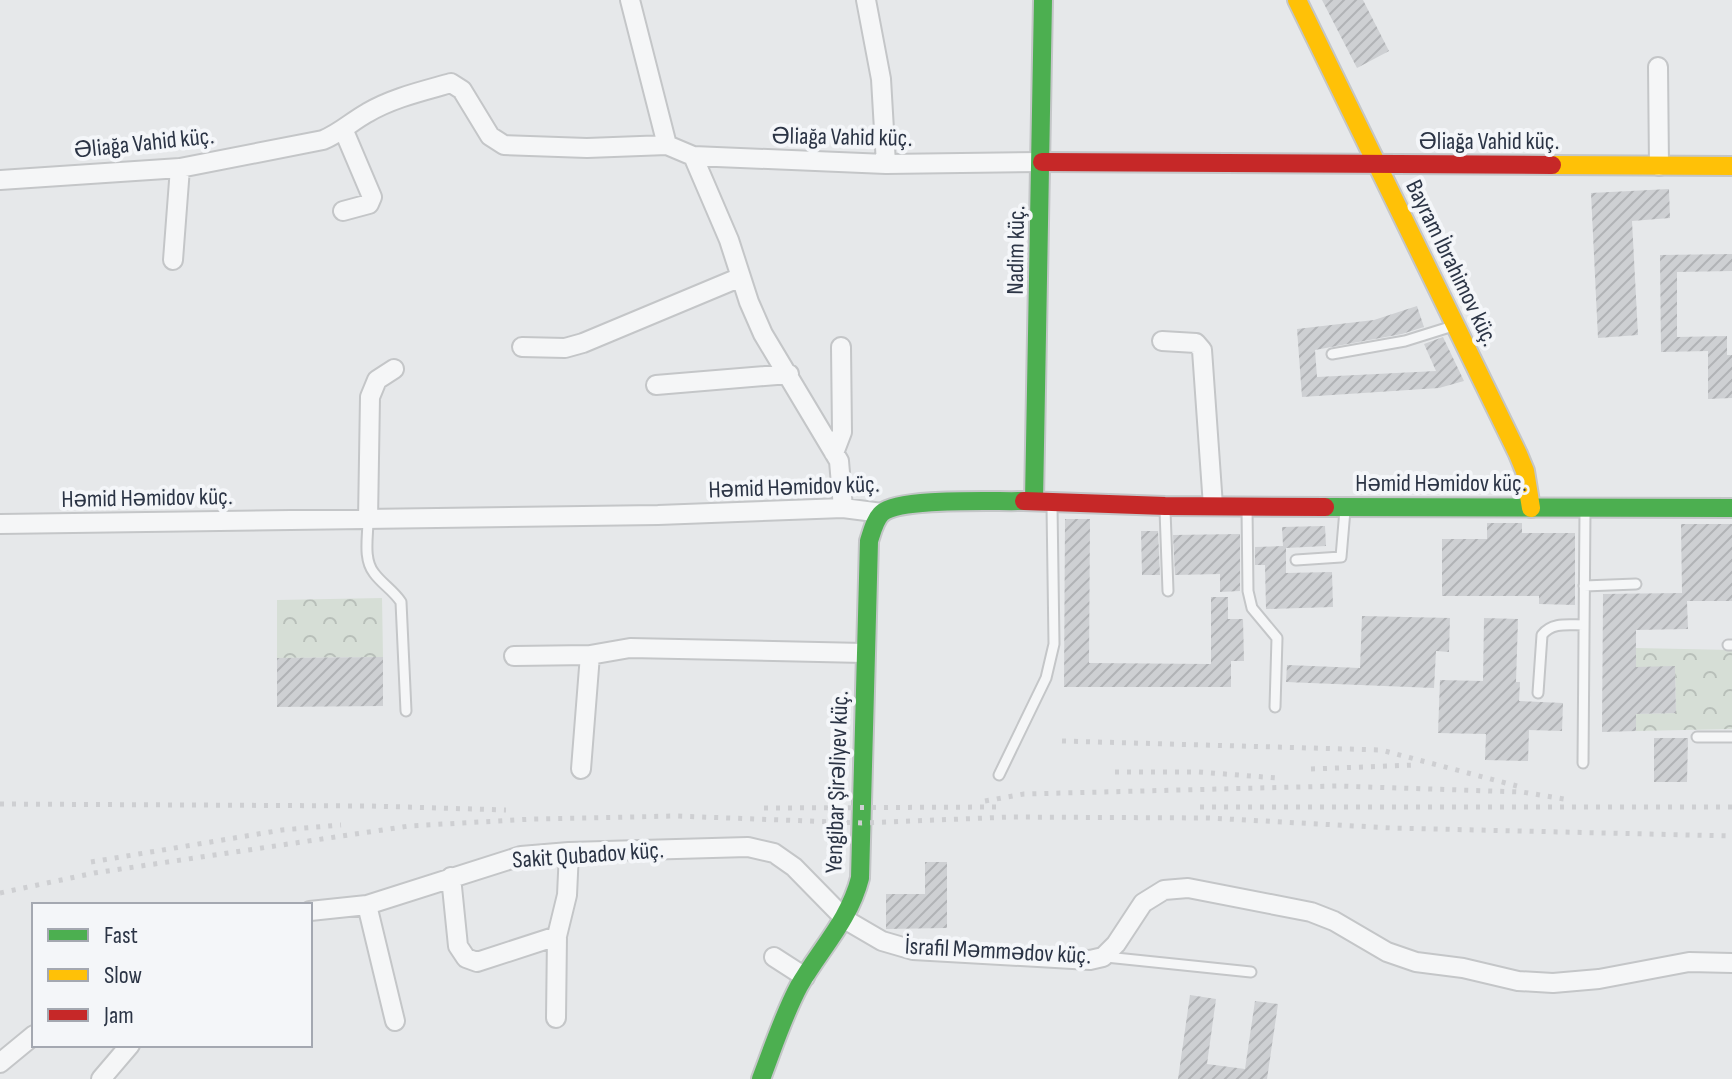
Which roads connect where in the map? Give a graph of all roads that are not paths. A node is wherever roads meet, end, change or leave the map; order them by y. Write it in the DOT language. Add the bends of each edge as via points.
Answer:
graph roads {
  1 [pos="630,0"];
  2 [pos="866,0"];
  3 [pos="1043,0"];
  4 [pos="1297,0"];
  5 [pos="1658,67"];
  6 [pos="344,131"];
  7 [pos="667,145"];
  8 [pos="693,156"];
  9 [pos="1042,162"];
  10 [pos="886,164"];
  11 [pos="1378,164"];
  12 [pos="1659,166"];
  13 [pos="1732,166"];
  14 [pos="180,168"];
  15 [pos="0,180"];
  16 [pos="343,211"];
  17 [pos="173,260"];
  18 [pos="741,277"];
  19 [pos="1456,325"];
  20 [pos="1162,341"];
  21 [pos="522,347"];
  22 [pos="841,347"];
  23 [pos="1332,354"];
  24 [pos="394,369"];
  25 [pos="789,374"];
  26 [pos="656,385"];
  27 [pos="834,453"];
  28 [pos="1043,502"];
  29 [pos="1165,506"];
  30 [pos="1213,506"];
  31 [pos="1247,506"];
  32 [pos="1345,507"];
  33 [pos="1585,507"];
  34 [pos="843,508"];
  35 [pos="1531,508"];
  36 [pos="1732,508"];
  37 [pos="882,513"];
  38 [pos="368,520"];
  39 [pos="0,524"];
  40 [pos="1296,560"];
  41 [pos="1636,584"];
  42 [pos="1584,586"];
  43 [pos="1168,591"];
  44 [pos="1583,625"];
  45 [pos="864,653"];
  46 [pos="590,655"];
  47 [pos="514,656"];
  48 [pos="1538,693"];
  49 [pos="1275,707"];
  50 [pos="406,711"];
  51 [pos="1697,737"];
  52 [pos="1732,737"];
  53 [pos="1583,763"];
  54 [pos="581,769"];
  55 [pos="999,775"];
  56 [pos="569,852"];
  57 [pos="451,877"];
  58 [pos="367,905"];
  59 [pos="312,911"];
  60 [pos="846,920"];
  61 [pos="557,936"];
  62 [pos="774,957"];
  63 [pos="1103,957"];
  64 [pos="1732,963"];
  65 [pos="1251,972"];
  66 [pos="805,977"];
  67 [pos="556,1018"];
  68 [pos="395,1021"];
  69 [pos="32,1037"];
  70 [pos="128,1047"];
  71 [pos="0,1063"];
  72 [pos="101,1079"];
  73 [pos="761,1079"];
  1 -- 7 [label="street"];
  2 -- 10 [label="street" via="881,79"];
  3 -- 9 [label="street, Nadim küç."];
  4 -- 11 [label="street, Bayram İbrahimov küç."];
  5 -- 12 [label="street"];
  6 -- 7 [label="street, Əliağa Vahid küç." via="367,113 451,83 462,90 490,136 504,145"];
  6 -- 14 [label="street, Əliağa Vahid küç." via="323,140"];
  6 -- 16 [label="street" via="372,197 369,204"];
  7 -- 8 [label="street, Əliağa Vahid küç."];
  8 -- 10 [label="street, Əliağa Vahid küç."];
  8 -- 18 [label="street"];
  9 -- 10 [label="street, Əliağa Vahid küç."];
  9 -- 11 [label="street, Əliağa Vahid küç."];
  9 -- 28 [label="street, Nadim küç."];
  11 -- 12 [label="street, Əliağa Vahid küç."];
  11 -- 19 [label="street, Bayram İbrahimov küç."];
  12 -- 13 [label="street, Əliağa Vahid küç."];
  14 -- 15 [label="street, Əliağa Vahid küç."];
  14 -- 17 [label="street"];
  18 -- 21 [label="street" via="583,343"];
  18 -- 25 [label="street" via="763,334"];
  19 -- 23 [label="lane"];
  19 -- 35 [label="street, Bayram İbrahimov küç." via="1521,462"];
  20 -- 30 [label="street" via="1196,343 1202,350"];
  22 -- 27 [label="street" via="842,432"];
  24 -- 38 [label="street" via="377,380 370,397"];
  25 -- 26 [label="street"];
  25 -- 27 [label="street"];
  27 -- 34 [label="street"];
  28 -- 29 [label="street, Həmid Həmidov küç."];
  28 -- 37 [label="street, Həmid Həmidov küç." via="918,503"];
  28 -- 55 [label="lane" via="1054,644 1046,678"];
  29 -- 30 [label="street, Həmid Həmidov küç."];
  29 -- 43 [label="lane"];
  30 -- 31 [label="street, Həmid Həmidov küç."];
  31 -- 32 [label="street, Həmid Həmidov küç."];
  31 -- 49 [label="lane" via="1248,591 1252,608 1277,638"];
  32 -- 35 [label="street, Həmid Həmidov küç."];
  32 -- 40 [label="lane" via="1341,557"];
  33 -- 35 [label="street, Həmid Həmidov küç."];
  33 -- 36 [label="street, Həmid Həmidov küç."];
  33 -- 42 [label="lane"];
  34 -- 37 [label="street, Həmid Həmidov küç."];
  34 -- 38 [label="street, Həmid Həmidov küç."];
  37 -- 45 [label="street, Yengibar Şirəliyev küç." via="869,541"];
  38 -- 39 [label="street, Həmid Həmidov küç."];
  38 -- 50 [label="lane" via="367,560 401,602"];
  41 -- 42 [label="lane"];
  42 -- 44 [label="lane"];
  44 -- 48 [label="lane" via="1554,626 1542,635"];
  44 -- 53 [label="lane"];
  45 -- 46 [label="street" via="630,648"];
  45 -- 60 [label="street, Yengibar Şirəliyev küç." via="860,878"];
  46 -- 47 [label="street"];
  46 -- 54 [label="street"];
  51 -- 52 [label="lane"];
  56 -- 57 [label="street, Sakit Qubadov küç." via="521,856"];
  56 -- 60 [label="street, Sakit Qubadov küç." via="748,847 774,853"];
  56 -- 61 [label="street" via="567,895"];
  57 -- 58 [label="street, Sakit Qubadov küç."];
  57 -- 61 [label="street" via="458,946 466,958 477,962"];
  58 -- 59 [label="street, Sakit Qubadov küç."];
  58 -- 68 [label="street"];
  60 -- 63 [label="street, İsrafil Məmmədov küç." via="882,941 913,950"];
  60 -- 66 [label="street, Yengibar Şirəliyev küç."];
  61 -- 67 [label="street"];
  62 -- 66 [label="street"];
  63 -- 64 [label="street, İsrafil Məmmədov küç." via="1143,903 1164,890 1188,888 1311,912 1416,962 1518,981 1553,983 1689,962"];
  63 -- 65 [label="lane"];
  66 -- 73 [label="street, Yengibar Şirəliyev küç."];
  69 -- 71 [label="street"];
  70 -- 72 [label="street"];
}
